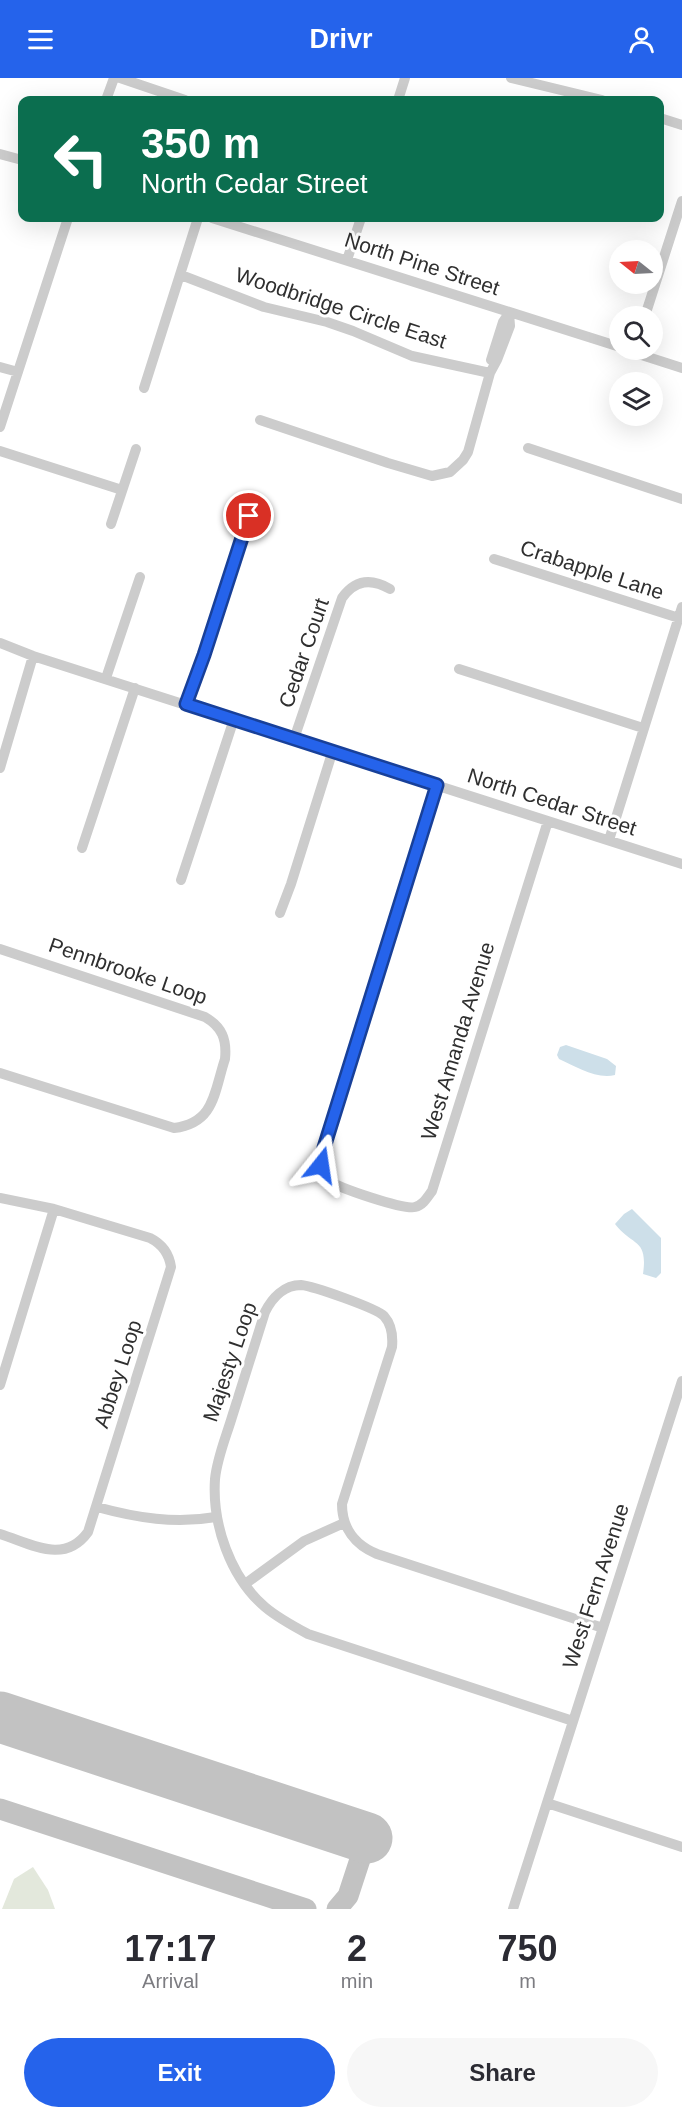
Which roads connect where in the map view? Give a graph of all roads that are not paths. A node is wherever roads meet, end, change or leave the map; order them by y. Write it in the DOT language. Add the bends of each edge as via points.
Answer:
graph roads {
  1 [pos="114,78"];
  2 [pos="120,78"];
  3 [pos="405,78"];
  4 [pos="511,78"];
  5 [pos="107,96"];
  6 [pos="173,96"];
  7 [pos="399,96"];
  8 [pos="585,96"];
  9 [pos="664,119"];
  10 [pos="682,125"];
  11 [pos="0,154"];
  12 [pos="18,159"];
  13 [pos="682,201"];
  14 [pos="67,222"];
  15 [pos="197,222"];
  16 [pos="225,222"];
  17 [pos="360,222"];
  18 [pos="347,260"];
  19 [pos="181,275"];
  20 [pos="648,306"];
  21 [pos="509,313"];
  22 [pos="609,344"];
  23 [pos="659,360"];
  24 [pos="0,367"];
  25 [pos="682,368"];
  26 [pos="491,370"];
  27 [pos="18,372"];
  28 [pos="144,388"];
  29 [pos="260,420"];
  30 [pos="0,427"];
  31 [pos="528,448"];
  32 [pos="136,449"];
  33 [pos="0,451"];
  34 [pos="122,490"];
  35 [pos="682,499"];
  36 [pos="249,516"];
  37 [pos="111,524"];
  38 [pos="494,559"];
  39 [pos="140,577"];
  40 [pos="390,589"];
  41 [pos="680,613"];
  42 [pos="0,643"];
  43 [pos="33,656"];
  44 [pos="459,669"];
  45 [pos="105,678"];
  46 [pos="135,688"];
  47 [pos="186,704"];
  48 [pos="234,719"];
  49 [pos="643,728"];
  50 [pos="294,739"];
  51 [pos="333,750"];
  52 [pos="0,768"];
  53 [pos="437,785"];
  54 [pos="548,821"];
  55 [pos="609,840"];
  56 [pos="82,848"];
  57 [pos="682,864"];
  58 [pos="181,880"];
  59 [pos="280,912"];
  60 [pos="0,949"];
  61 [pos="0,1073"];
  62 [pos="0,1198"];
  63 [pos="54,1209"];
  64 [pos="682,1381"];
  65 [pos="0,1385"];
  66 [pos="96,1507"];
  67 [pos="216,1517"];
  68 [pos="344,1523"];
  69 [pos="0,1534"];
  70 [pos="245,1584"];
  71 [pos="603,1628"];
  72 [pos="573,1721"];
  73 [pos="547,1803"];
  74 [pos="682,1847"];
  75 [pos="513,1909"];
  1 -- 5 [label="street"];
  2 -- 6 [label="street"];
  3 -- 7 [label="street"];
  4 -- 8 [label="street"];
  9 -- 10 [label="street"];
  11 -- 12 [label="street"];
  13 -- 20 [label="street"];
  14 -- 27 [label="street"];
  15 -- 19 [label="street"];
  16 -- 18 [label="street, North Pine Street"];
  17 -- 18 [label="street"];
  18 -- 21 [label="street, North Pine Street"];
  19 -- 26 [label="street, Woodbridge Circle East" via="264,307 335,325 412,356"];
  19 -- 28 [label="street"];
  21 -- 22 [label="street, North Pine Street"];
  21 -- 26 [label="street" via="510,326"];
  23 -- 25 [label="street"];
  24 -- 27 [label="street"];
  26 -- 29 [label="street" via="468,452 457,466 441,475 388,464"];
  27 -- 30 [label="street"];
  31 -- 35 [label="street"];
  32 -- 34 [label="street"];
  33 -- 34 [label="street"];
  34 -- 37 [label="street"];
  36 -- 47 [label="street"];
  38 -- 41 [label="street, Crabapple Lane"];
  39 -- 45 [label="street"];
  40 -- 50 [label="street, Cedar Court" via="366,581 355,585 342,598"];
  41 -- 49 [label="street"];
  42 -- 43 [label="street, North Cedar Street"];
  43 -- 45 [label="street, North Cedar Street"];
  43 -- 52 [label="street"];
  44 -- 49 [label="street"];
  45 -- 46 [label="street, North Cedar Street"];
  46 -- 47 [label="street, North Cedar Street"];
  46 -- 56 [label="street"];
  47 -- 48 [label="street, North Cedar Street"];
  48 -- 50 [label="street, North Cedar Street"];
  48 -- 58 [label="street"];
  49 -- 55 [label="street"];
  50 -- 51 [label="street, North Cedar Street"];
  51 -- 53 [label="street, North Cedar Street"];
  51 -- 59 [label="street"];
  53 -- 54 [label="street, North Cedar Street"];
  53 -- 54 [label="street, West Amanda Avenue" via="321,1165 328,1180 405,1208 423,1204 432,1191"];
  54 -- 55 [label="street, North Cedar Street"];
  55 -- 57 [label="street, North Cedar Street"];
  60 -- 61 [label="street, Pennbrooke Loop" via="205,1017 217,1024 224,1035 226,1051 207,1113 188,1126 174,1128"];
  62 -- 63 [label="street, Abbey Loop"];
  63 -- 65 [label="street"];
  63 -- 66 [label="street, Abbey Loop" via="156,1241 166,1252 171,1267"];
  64 -- 71 [label="street, West Fern Avenue"];
  66 -- 67 [label="street" via="161,1520"];
  66 -- 69 [label="street, Abbey Loop" via="81,1542 59,1552"];
  67 -- 68 [label="street, Majesty Loop" via="215,1478 219,1459 265,1312 275,1296 302,1285 374,1309 384,1317 393,1335 342,1504"];
  67 -- 70 [label="street, Majesty Loop" via="224,1544"];
  68 -- 70 [label="street" via="304,1541"];
  68 -- 71 [label="street" via="351,1536 367,1550"];
  70 -- 72 [label="street, Majesty Loop" via="264,1606 308,1634"];
  71 -- 72 [label="street, West Fern Avenue"];
  72 -- 73 [label="street, West Fern Avenue"];
  73 -- 74 [label="street"];
  73 -- 75 [label="street, West Fern Avenue"];
}
